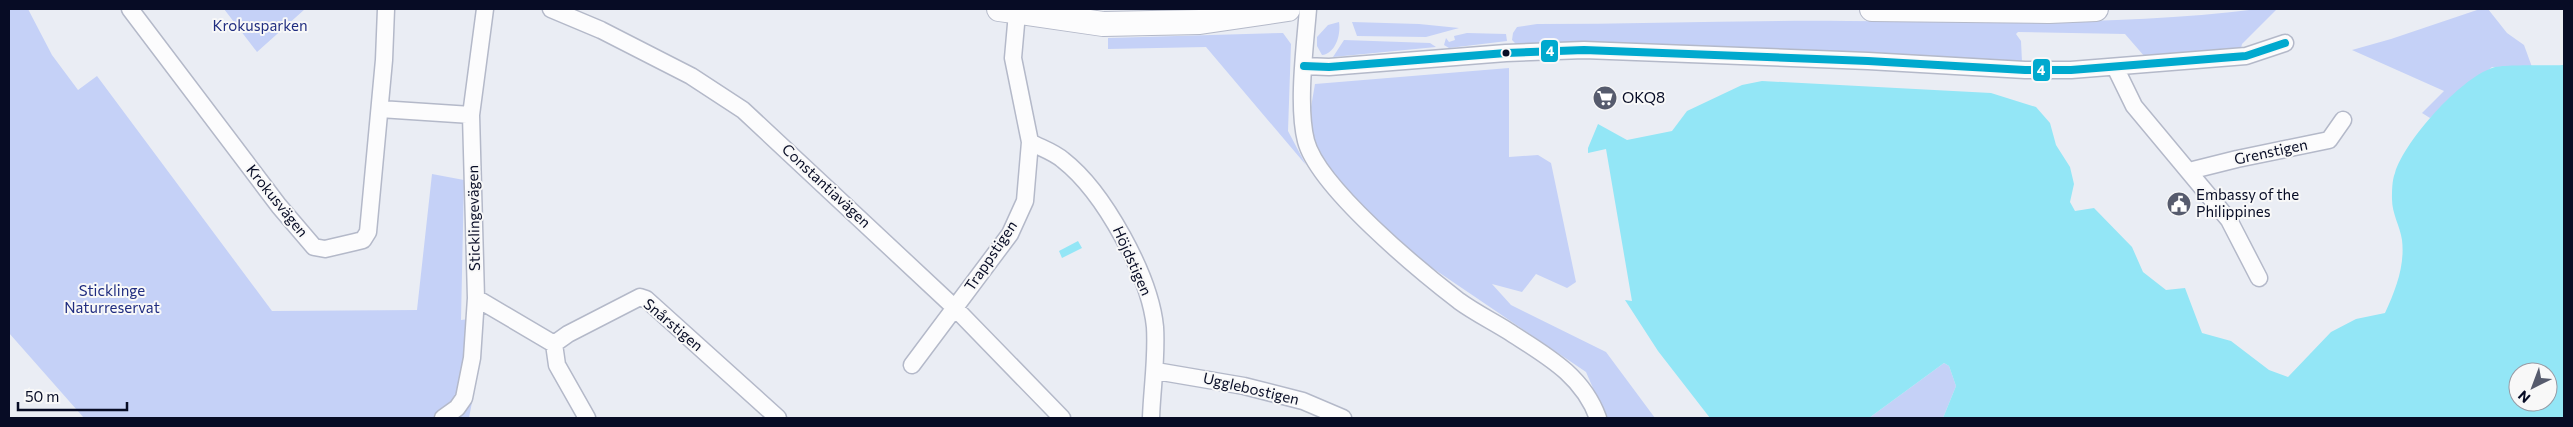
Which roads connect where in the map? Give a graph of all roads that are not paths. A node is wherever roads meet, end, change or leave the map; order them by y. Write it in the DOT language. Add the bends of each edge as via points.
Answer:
graph roads {
  1 [pos="130,9"];
  2 [pos="386,9"];
  3 [pos="484,9"];
  4 [pos="551,9"];
  5 [pos="1288,9"];
  6 [pos="1308,9"];
  7 [pos="1872,9"];
  8 [pos="2096,9"];
  9 [pos="1008,11"];
  10 [pos="2285,43"];
  11 [pos="1304,66"];
  12 [pos="2115,67"];
  13 [pos="380,109"];
  14 [pos="471,115"];
  15 [pos="2343,120"];
  16 [pos="1030,142"];
  17 [pos="2189,171"];
  18 [pos="2259,278"];
  19 [pos="476,298"];
  20 [pos="955,308"];
  21 [pos="554,344"];
  22 [pos="912,365"];
  23 [pos="1156,371"];
  24 [pos="444,418"];
  25 [pos="587,418"];
  26 [pos="778,418"];
  27 [pos="1062,418"];
  28 [pos="1151,418"];
  29 [pos="1343,418"];
  30 [pos="1598,418"];
  1 -- 13 [label="street, Krokusvägen" via="279,206 314,247 325,249 363,240 368,232"];
  2 -- 13 [label="street, Krokusvägen"];
  3 -- 14 [label="street, Sticklingevägen"];
  4 -- 20 [label="street, Constantiavägen" via="601,30 690,76 742,110"];
  5 -- 9 [label="main road" via="1200,22 1103,24"];
  6 -- 11 [label="street"];
  7 -- 8 [label="main road"];
  9 -- 16 [label="street, Trappstigen" via="1013,58"];
  10 -- 12 [label="street" via="2246,56"];
  11 -- 12 [label="street" via="1584,50 2025,70"];
  11 -- 30 [label="street" via="1305,135 1324,176 1364,218 1460,301 1572,375 1587,394"];
  12 -- 17 [label="street" via="2134,106"];
  13 -- 14 [label="street"];
  14 -- 19 [label="street, Sticklingevägen"];
  15 -- 17 [label="street, Grenstigen" via="2329,140"];
  16 -- 20 [label="street, Trappstigen" via="1025,202 1010,234"];
  16 -- 23 [label="street, Höjdstigen" via="1062,159 1098,196 1114,220 1151,305"];
  17 -- 18 [label="street" via="2229,220"];
  19 -- 21 [label="street"];
  19 -- 24 [label="street, Sticklingevägen" via="467,388 457,408"];
  20 -- 22 [label="street, Trappstigen"];
  20 -- 27 [label="street, Constantiavägen"];
  21 -- 25 [label="street" via="558,365"];
  21 -- 26 [label="street, Snårstigen" via="640,297"];
  23 -- 28 [label="street, Höjdstigen"];
  23 -- 29 [label="street, Ugglebostigen" via="1253,388 1303,401"];
}
